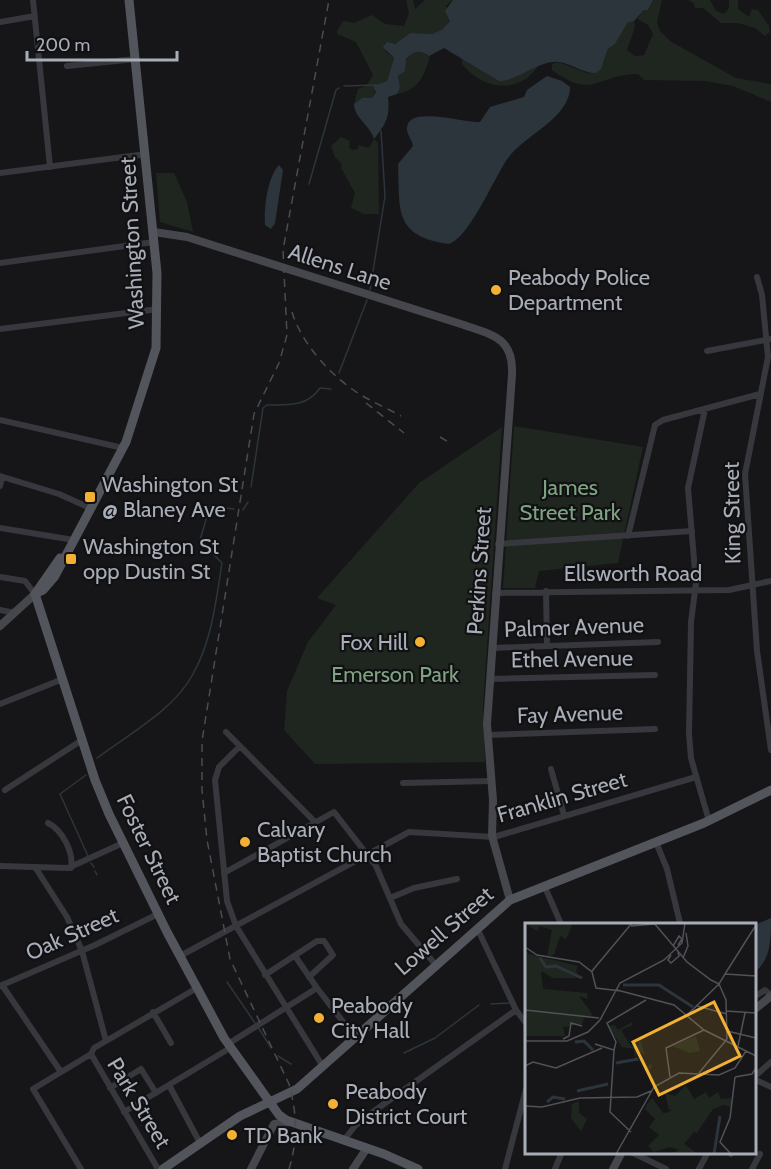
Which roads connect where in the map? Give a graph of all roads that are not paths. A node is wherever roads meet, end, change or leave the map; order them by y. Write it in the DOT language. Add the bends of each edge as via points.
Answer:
graph roads {
  1 [pos="33,0"];
  2 [pos="129,0"];
  3 [pos="34,16"];
  4 [pos="0,22"];
  5 [pos="136,59"];
  6 [pos="68,66"];
  7 [pos="146,154"];
  8 [pos="50,167"];
  9 [pos="0,173"];
  10 [pos="154,237"];
  11 [pos="0,263"];
  12 [pos="757,277"];
  13 [pos="771,294"];
  14 [pos="762,295"];
  15 [pos="158,309"];
  16 [pos="0,329"];
  17 [pos="768,339"];
  18 [pos="509,350"];
  19 [pos="707,351"];
  20 [pos="760,394"];
  21 [pos="705,409"];
  22 [pos="0,420"];
  23 [pos="123,448"];
  24 [pos="1,476"];
  25 [pos="0,486"];
  26 [pos="92,509"];
  27 [pos="0,528"];
  28 [pos="692,531"];
  29 [pos="628,536"];
  30 [pos="74,540"];
  31 [pos="498,544"];
  32 [pos="55,576"];
  33 [pos="0,577"];
  34 [pos="771,581"];
  35 [pos="752,587"];
  36 [pos="694,590"];
  37 [pos="546,591"];
  38 [pos="495,593"];
  39 [pos="35,594"];
  40 [pos="0,610"];
  41 [pos="15,613"];
  42 [pos="45,623"];
  43 [pos="0,626"];
  44 [pos="658,642"];
  45 [pos="546,646"];
  46 [pos="492,648"];
  47 [pos="655,675"];
  48 [pos="490,679"];
  49 [pos="63,680"];
  50 [pos="0,704"];
  51 [pos="655,729"];
  52 [pos="225,732"];
  53 [pos="487,735"];
  54 [pos="82,740"];
  55 [pos="240,746"];
  56 [pos="771,750"];
  57 [pos="551,769"];
  58 [pos="696,777"];
  59 [pos="491,781"];
  60 [pos="403,783"];
  61 [pos="5,789"];
  62 [pos="771,790"];
  63 [pos="564,815"];
  64 [pos="709,820"];
  65 [pos="314,821"];
  66 [pos="48,823"];
  67 [pos="492,836"];
  68 [pos="656,842"];
  69 [pos="123,843"];
  70 [pos="367,855"];
  71 [pos="0,866"];
  72 [pos="35,867"];
  73 [pos="71,868"];
  74 [pos="224,873"];
  75 [pos="456,879"];
  76 [pos="544,885"];
  77 [pos="390,898"];
  78 [pos="510,900"];
  79 [pos="158,914"];
  80 [pos="561,923"];
  81 [pos="680,923"];
  82 [pos="236,926"];
  83 [pos="476,927"];
  84 [pos="82,951"];
  85 [pos="180,956"];
  86 [pos="295,956"];
  87 [pos="435,964"];
  88 [pos="265,975"];
  89 [pos="309,977"];
  90 [pos="1,985"];
  91 [pos="196,988"];
  92 [pos="317,988"];
  93 [pos="756,996"];
  94 [pos="771,996"];
  95 [pos="285,1008"];
  96 [pos="756,1008"];
  97 [pos="516,1010"];
  98 [pos="153,1012"];
  99 [pos="525,1022"];
  100 [pos="354,1036"];
  101 [pos="106,1041"];
  102 [pos="171,1043"];
  103 [pos="229,1046"];
  104 [pos="91,1054"];
  105 [pos="771,1062"];
  106 [pos="322,1065"];
  107 [pos="61,1072"];
  108 [pos="756,1076"];
  109 [pos="756,1079"];
  110 [pos="169,1085"];
  111 [pos="110,1088"];
  112 [pos="771,1088"];
  113 [pos="156,1093"];
  114 [pos="525,1093"];
  115 [pos="269,1102"];
  116 [pos="124,1112"];
  117 [pos="290,1122"];
  118 [pos="344,1140"];
  119 [pos="200,1143"];
  120 [pos="367,1148"];
  121 [pos="561,1154"];
  122 [pos="621,1154"];
  123 [pos="635,1154"];
  124 [pos="707,1154"];
  125 [pos="760,1154"];
  126 [pos="754,1168"];
  127 [pos="81,1169"];
  128 [pos="160,1169"];
  129 [pos="251,1169"];
  130 [pos="353,1169"];
  131 [pos="418,1169"];
  132 [pos="505,1169"];
  133 [pos="555,1169"];
  134 [pos="613,1169"];
  135 [pos="666,1169"];
  136 [pos="699,1169"];
  1 -- 3 [label="street"];
  2 -- 5 [label="main road, Washington Street"];
  3 -- 4 [label="street"];
  3 -- 8 [label="street"];
  5 -- 6 [label="street"];
  5 -- 7 [label="main road, Washington Street"];
  7 -- 8 [label="street"];
  7 -- 10 [label="main road, Washington Street"];
  8 -- 9 [label="street"];
  10 -- 11 [label="street"];
  10 -- 15 [label="main road, Washington Street"];
  10 -- 18 [label="street, Allens Lane" via="187,237 464,325 500,339"];
  12 -- 14 [label="street, King Street"];
  13 -- 14 [label="street"];
  14 -- 17 [label="street, King Street"];
  15 -- 16 [label="street"];
  15 -- 23 [label="main road, Washington Street" via="154,357"];
  17 -- 19 [label="street"];
  17 -- 20 [label="street, King Street"];
  18 -- 31 [label="street, Perkins Street" via="512,375"];
  20 -- 21 [label="street"];
  20 -- 35 [label="street, King Street" via="745,474"];
  21 -- 28 [label="street" via="689,482"];
  21 -- 29 [label="street" via="663,420 654,428"];
  22 -- 23 [label="street"];
  23 -- 26 [label="main road, Washington Street"];
  24 -- 25 [label="street"];
  24 -- 26 [label="street"];
  26 -- 30 [label="main road, Washington Street"];
  27 -- 30 [label="street"];
  28 -- 29 [label="street"];
  28 -- 36 [label="street"];
  29 -- 31 [label="street"];
  30 -- 32 [label="main road, Washington Street"];
  30 -- 39 [label="main road, Washington Street"];
  31 -- 38 [label="street, Perkins Street"];
  32 -- 39 [label="main road, Washington Street"];
  32 -- 42 [label="main road" via="44,602"];
  33 -- 39 [label="street" via="23,580"];
  34 -- 35 [label="street, Ellsworth Road"];
  35 -- 36 [label="street, Ellsworth Road"];
  35 -- 56 [label="street, King Street"];
  36 -- 37 [label="street, Ellsworth Road"];
  36 -- 58 [label="street" via="689,734"];
  37 -- 38 [label="street, Ellsworth Road"];
  37 -- 45 [label="street"];
  38 -- 46 [label="street, Perkins Street"];
  39 -- 41 [label="street, Washington Street"];
  39 -- 42 [label="main road, Foster Street"];
  40 -- 41 [label="street"];
  41 -- 43 [label="street, Washington Street"];
  42 -- 49 [label="main road, Foster Street"];
  44 -- 45 [label="street, Palmer Avenue"];
  45 -- 46 [label="street, Palmer Avenue"];
  46 -- 48 [label="street, Perkins Street"];
  47 -- 48 [label="street, Ethel Avenue"];
  48 -- 53 [label="street, Perkins Street"];
  49 -- 50 [label="street"];
  49 -- 54 [label="main road, Foster Street"];
  51 -- 53 [label="street, Fay Avenue"];
  52 -- 55 [label="street"];
  53 -- 59 [label="street, Perkins Street"];
  54 -- 61 [label="street"];
  54 -- 69 [label="main road, Foster Street"];
  55 -- 65 [label="street"];
  55 -- 74 [label="street" via="215,774"];
  57 -- 63 [label="street"];
  58 -- 63 [label="street, Franklin Street"];
  58 -- 64 [label="street"];
  59 -- 60 [label="street"];
  59 -- 67 [label="street, Perkins Street"];
  62 -- 64 [label="main road, Lowell Street"];
  63 -- 67 [label="street, Franklin Street"];
  64 -- 68 [label="main road, Lowell Street"];
  65 -- 70 [label="street" via="334,812"];
  65 -- 74 [label="street"];
  66 -- 73 [label="street" via="65,841 73,861"];
  67 -- 70 [label="street, Franklin Street" via="413,831"];
  67 -- 78 [label="street, Perkins Street"];
  68 -- 76 [label="main road, Lowell Street"];
  68 -- 81 [label="street"];
  69 -- 73 [label="street"];
  69 -- 79 [label="main road, Foster Street"];
  70 -- 77 [label="street"];
  70 -- 82 [label="street, Franklin Street"];
  71 -- 72 [label="street"];
  72 -- 73 [label="street"];
  72 -- 84 [label="street" via="67,917"];
  74 -- 82 [label="street" via="227,901"];
  75 -- 77 [label="street"];
  76 -- 78 [label="main road, Lowell Street"];
  76 -- 80 [label="street"];
  77 -- 87 [label="street" via="401,924"];
  78 -- 83 [label="main road, Lowell Street"];
  79 -- 84 [label="street, Oak Street"];
  79 -- 85 [label="main road, Foster Street"];
  82 -- 85 [label="street, Franklin Street"];
  82 -- 88 [label="street"];
  83 -- 87 [label="main road, Lowell Street"];
  83 -- 97 [label="street"];
  84 -- 90 [label="street, Oak Street"];
  84 -- 101 [label="street"];
  85 -- 91 [label="main road, Foster Street"];
  86 -- 88 [label="street"];
  86 -- 89 [label="street"];
  86 -- 89 [label="street" via="316,941 329,946 333,954"];
  87 -- 100 [label="main road, Lowell Street"];
  88 -- 95 [label="street"];
  89 -- 92 [label="street"];
  90 -- 107 [label="street"];
  91 -- 98 [label="street"];
  91 -- 103 [label="main road, Foster Street"];
  92 -- 95 [label="street"];
  92 -- 100 [label="street"];
  93 -- 94 [label="street" via="765,990"];
  94 -- 96 [label="street"];
  95 -- 103 [label="street"];
  95 -- 106 [label="street"];
  97 -- 99 [label="street"];
  97 -- 118 [label="street" via="370,1114"];
  98 -- 101 [label="street"];
  98 -- 102 [label="street"];
  100 -- 106 [label="main road, Lowell Street"];
  101 -- 104 [label="street"];
  103 -- 110 [label="street"];
  103 -- 115 [label="main road, Foster Street"];
  104 -- 107 [label="street"];
  104 -- 111 [label="street, Park Street"];
  105 -- 108 [label="street"];
  106 -- 115 [label="main road, Lowell Street" via="297,1089"];
  107 -- 127 [label="street" via="33,1089"];
  109 -- 112 [label="street"];
  110 -- 113 [label="street"];
  110 -- 119 [label="street"];
  111 -- 113 [label="street" via="141,1069"];
  111 -- 116 [label="street, Park Street"];
  113 -- 116 [label="street"];
  114 -- 132 [label="street"];
  115 -- 117 [label="main road, Foster Street"];
  115 -- 119 [label="main road, Lowell Street"];
  116 -- 128 [label="street, Park Street"];
  117 -- 118 [label="main road"];
  117 -- 129 [label="street" via="274,1124"];
  118 -- 120 [label="main road"];
  119 -- 128 [label="main road, Lowell Street"];
  120 -- 130 [label="street"];
  120 -- 131 [label="main road"];
  121 -- 133 [label="street"];
  122 -- 134 [label="street"];
  123 -- 135 [label="street"];
  124 -- 136 [label="street"];
  125 -- 126 [label="street"];
}
